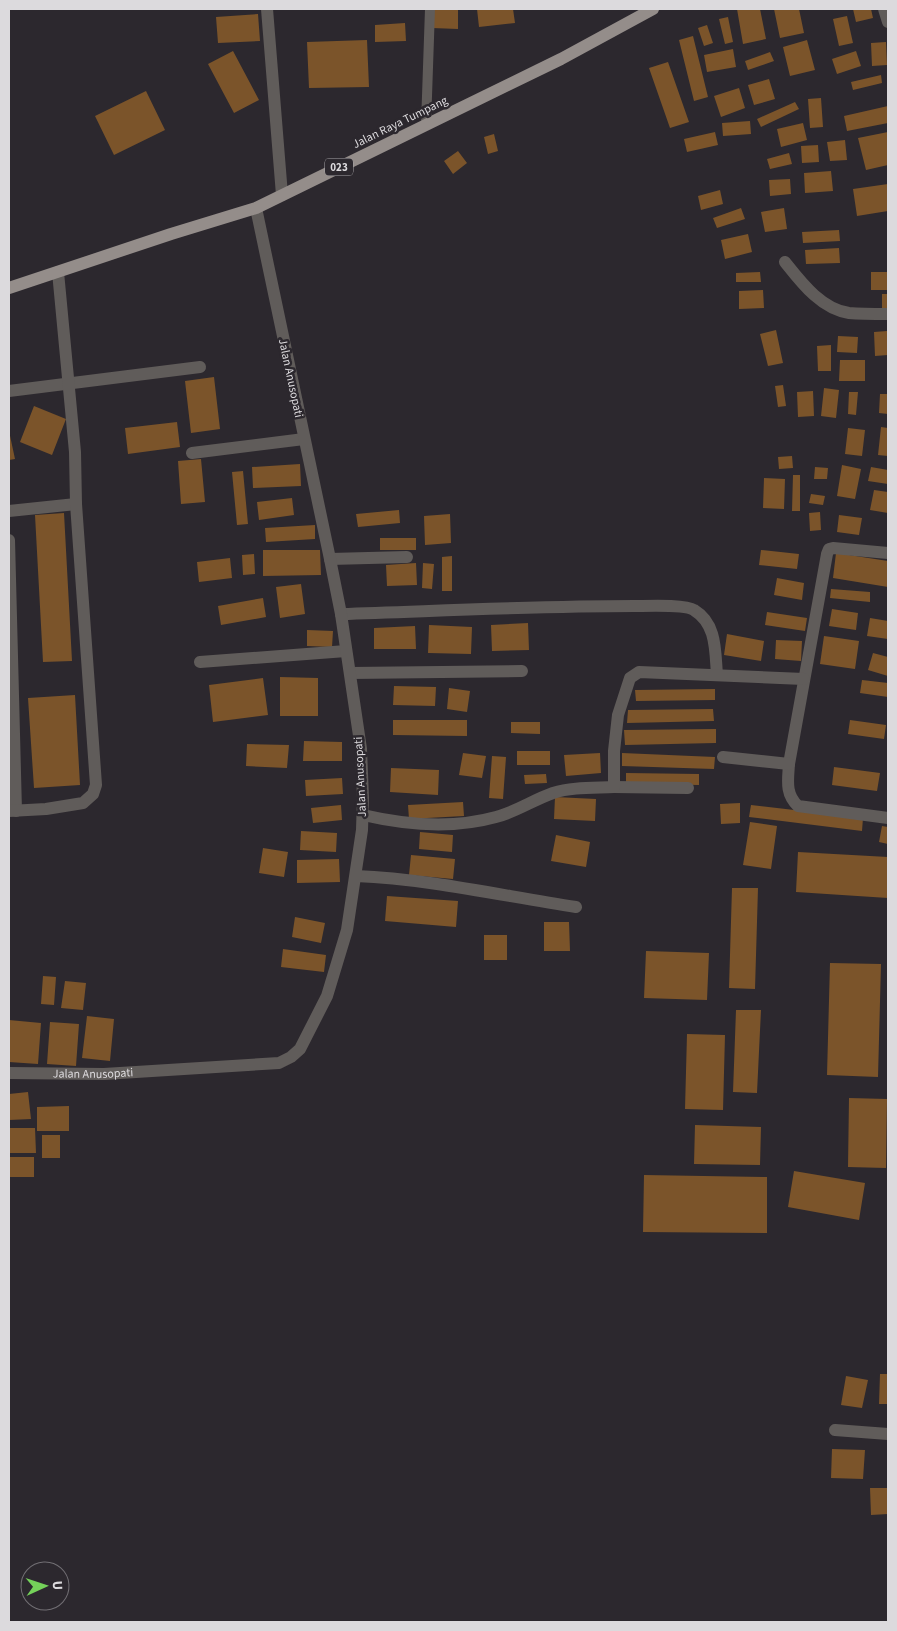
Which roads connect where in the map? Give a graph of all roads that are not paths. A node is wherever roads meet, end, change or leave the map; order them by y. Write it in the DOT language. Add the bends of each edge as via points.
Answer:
graph roads {
  1 [pos="268,9"];
  2 [pos="430,9"];
  3 [pos="653,9"];
  4 [pos="884,9"];
  5 [pos="888,22"];
  6 [pos="426,125"];
  7 [pos="282,195"];
  8 [pos="256,208"];
  9 [pos="785,262"];
  10 [pos="58,272"];
  11 [pos="9,288"];
  12 [pos="888,314"];
  13 [pos="200,367"];
  14 [pos="68,385"];
  15 [pos="9,391"];
  16 [pos="304,439"];
  17 [pos="192,453"];
  18 [pos="76,504"];
  19 [pos="9,511"];
  20 [pos="9,540"];
  21 [pos="888,553"];
  22 [pos="407,557"];
  23 [pos="330,559"];
  24 [pos="341,614"];
  25 [pos="346,650"];
  26 [pos="200,662"];
  27 [pos="350,672"];
  28 [pos="522,672"];
  29 [pos="717,675"];
  30 [pos="804,678"];
  31 [pos="723,756"];
  32 [pos="789,764"];
  33 [pos="614,788"];
  34 [pos="688,788"];
  35 [pos="12,811"];
  36 [pos="363,815"];
  37 [pos="888,818"];
  38 [pos="356,876"];
  39 [pos="576,907"];
  40 [pos="9,1073"];
  41 [pos="835,1430"];
  42 [pos="888,1434"];
  1 -- 7 [label="street"];
  2 -- 6 [label="lane"];
  3 -- 6 [label="main road, Jalan Raya Tumpang / 023" via="561,59"];
  4 -- 5 [label="street"];
  6 -- 7 [label="main road, Jalan Raya Tumpang / 023"];
  7 -- 8 [label="main road, Jalan Raya Tumpang / 023"];
  8 -- 10 [label="main road, Jalan Raya Tumpang / 023"];
  8 -- 16 [label="street, Jalan Anusopati"];
  9 -- 12 [label="street" via="806,288 831,307 847,313"];
  10 -- 11 [label="main road, Jalan Raya Tumpang / 023"];
  10 -- 14 [label="street"];
  13 -- 14 [label="street"];
  14 -- 15 [label="street"];
  14 -- 18 [label="street"];
  16 -- 17 [label="street"];
  16 -- 23 [label="street, Jalan Anusopati"];
  18 -- 19 [label="street"];
  18 -- 35 [label="street" via="96,785 93,794 83,803"];
  20 -- 35 [label="street"];
  21 -- 30 [label="street" via="830,549"];
  22 -- 23 [label="street"];
  23 -- 24 [label="street, Jalan Anusopati"];
  24 -- 25 [label="street, Jalan Anusopati"];
  24 -- 29 [label="street" via="591,606 693,609 709,624 715,642"];
  25 -- 26 [label="street"];
  25 -- 27 [label="street, Jalan Anusopati"];
  27 -- 28 [label="street"];
  27 -- 36 [label="street, Jalan Anusopati" via="361,749"];
  29 -- 30 [label="street"];
  29 -- 33 [label="street" via="639,672 630,678 618,716"];
  30 -- 32 [label="street"];
  31 -- 32 [label="street"];
  32 -- 37 [label="street" via="788,790 791,800 798,806"];
  33 -- 34 [label="street"];
  33 -- 36 [label="street" via="552,793 498,817 472,822 416,824"];
  36 -- 38 [label="street, Jalan Anusopati"];
  38 -- 39 [label="street" via="476,889"];
  38 -- 40 [label="street, Jalan Anusopati" via="347,930 327,996 300,1049 291,1057 279,1063 104,1074"];
  41 -- 42 [label="street"];
}
